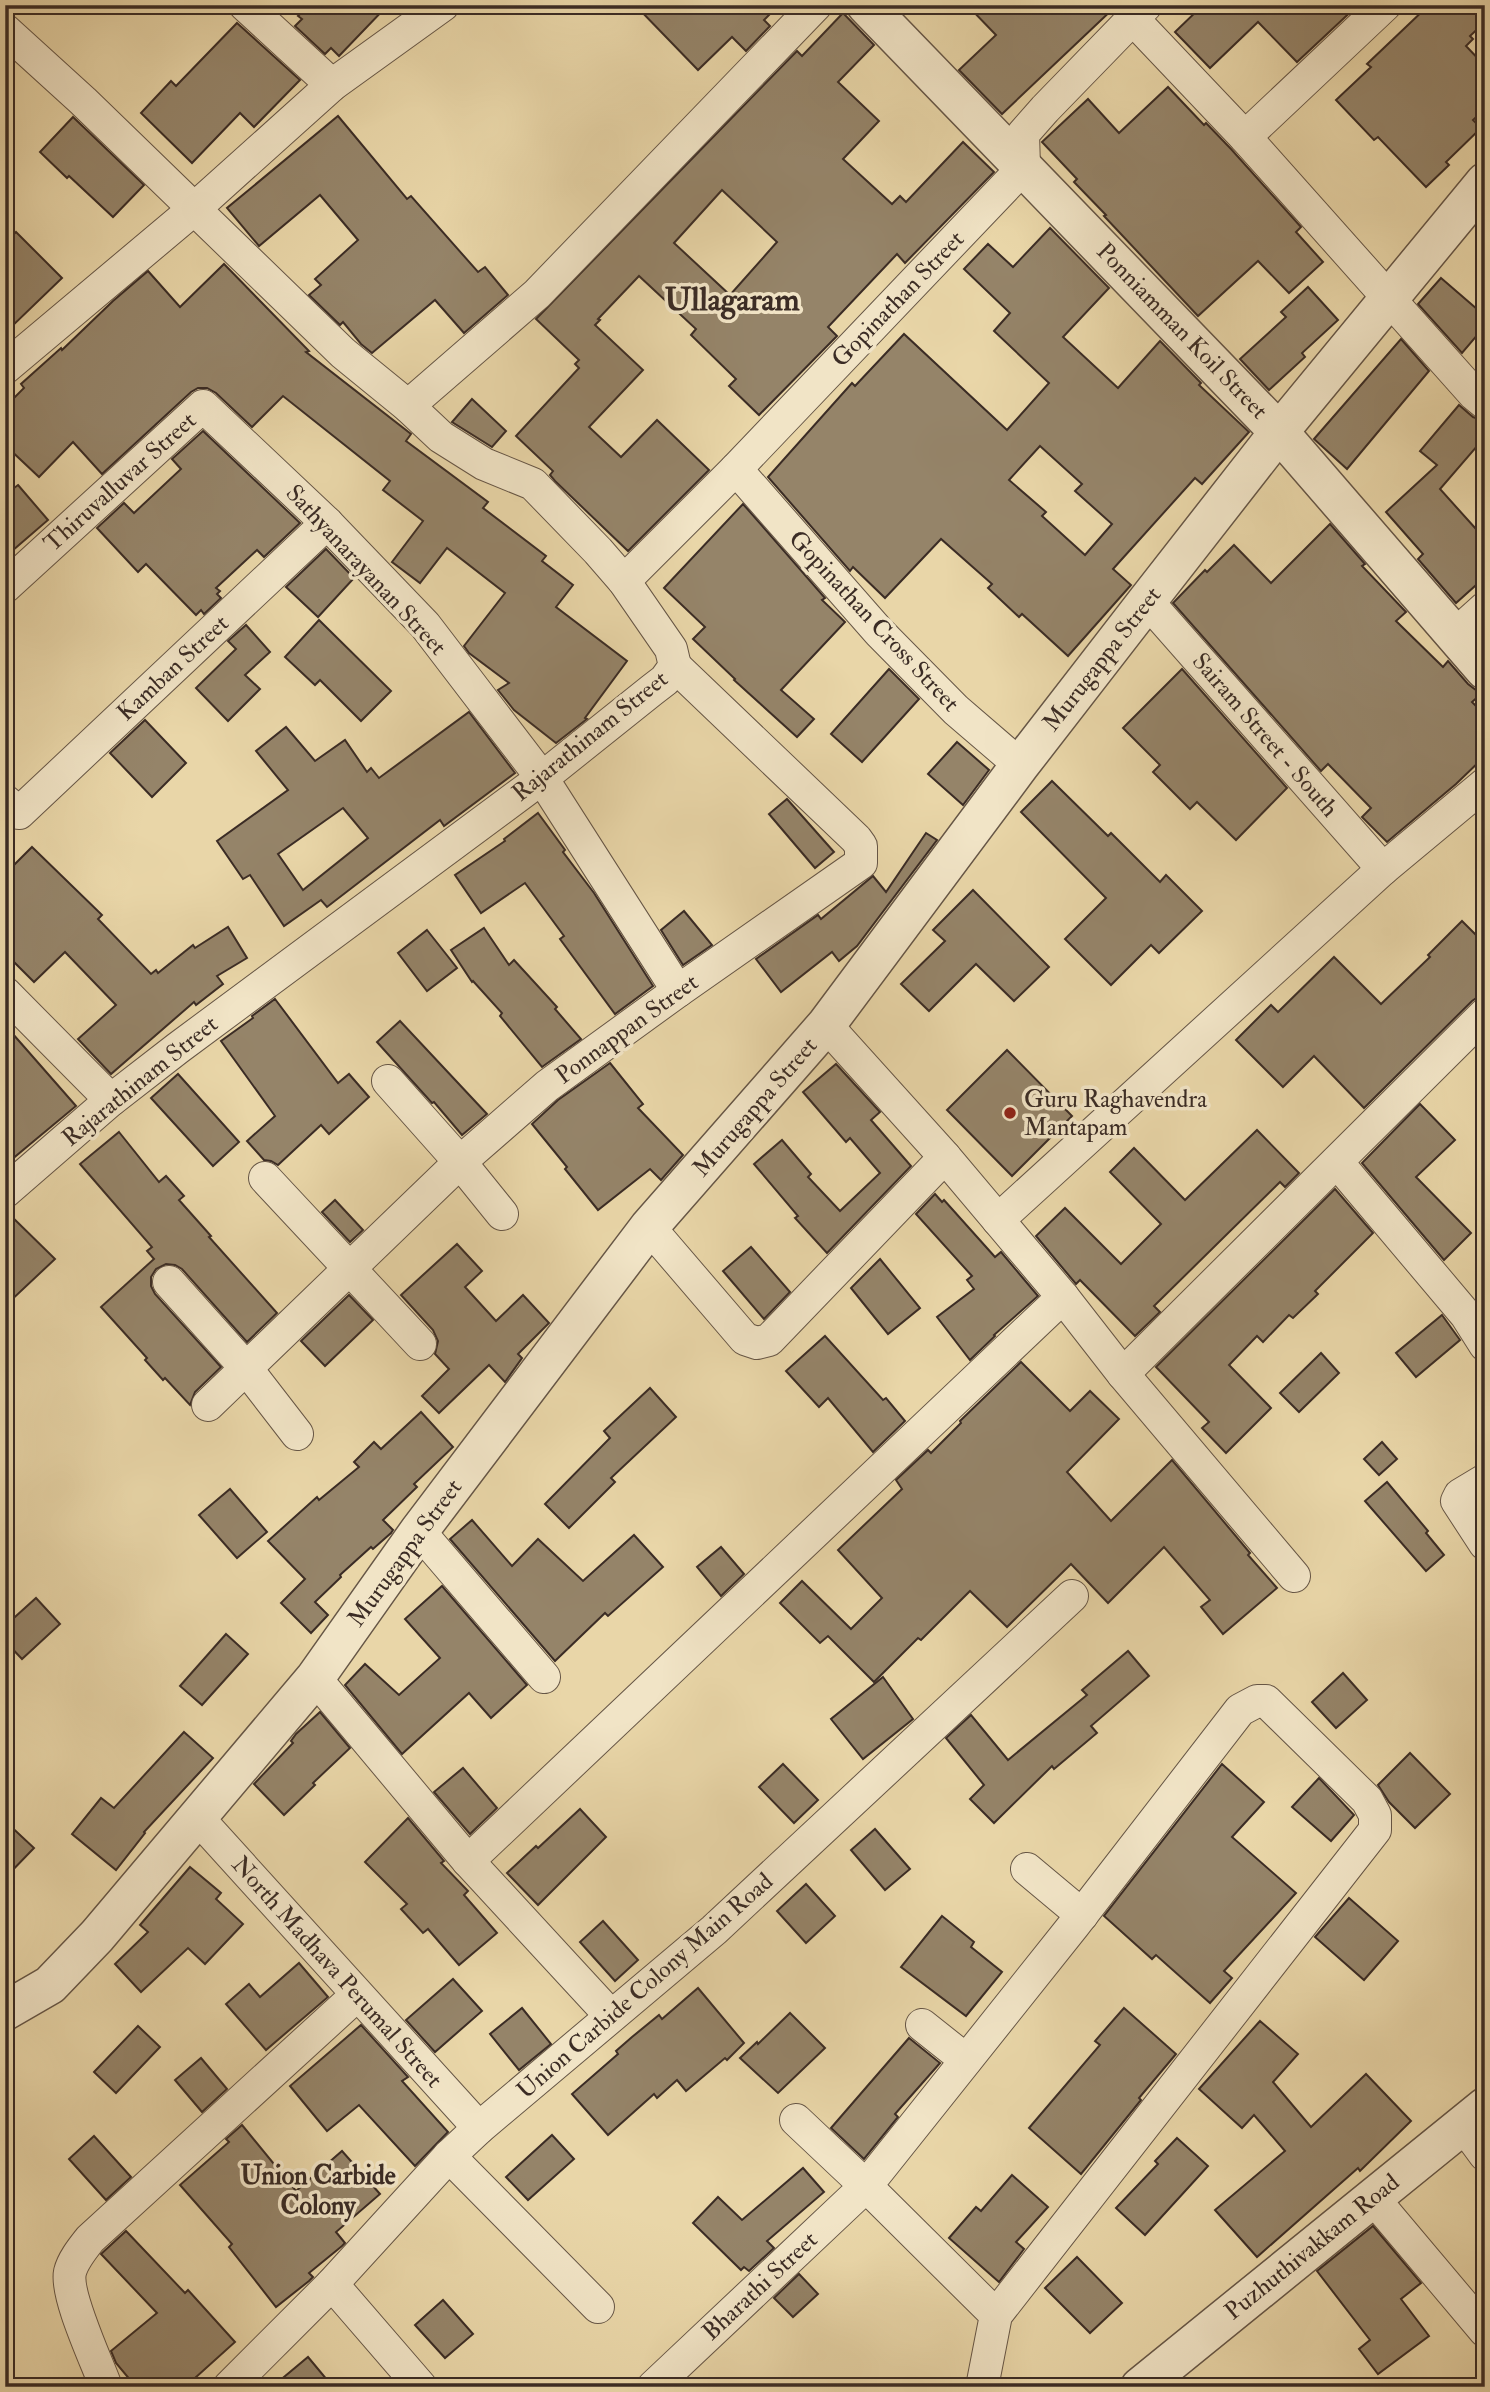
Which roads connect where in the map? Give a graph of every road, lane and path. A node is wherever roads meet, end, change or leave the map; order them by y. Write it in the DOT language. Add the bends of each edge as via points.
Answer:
graph roads {
  1 [pos="245,5"];
  2 [pos="443,5"];
  3 [pos="816,5"];
  4 [pos="866,5"];
  5 [pos="1385,5"];
  6 [pos="1139,11"];
  7 [pos="5,30"];
  8 [pos="332,85"];
  9 [pos="1245,137"];
  10 [pos="1024,167"];
  11 [pos="1485,182"];
  12 [pos="193,210"];
  13 [pos="1388,300"];
  14 [pos="5,368"];
  15 [pos="1485,403"];
  16 [pos="203,406"];
  17 [pos="408,406"];
  18 [pos="1279,432"];
  19 [pos="736,469"];
  20 [pos="327,523"];
  21 [pos="624,581"];
  22 [pos="5,587"];
  23 [pos="1147,601"];
  24 [pos="1485,608"];
  25 [pos="1455,635"];
  26 [pos="675,666"];
  27 [pos="1485,670"];
  28 [pos="1020,765"];
  29 [pos="542,778"];
  30 [pos="1485,784"];
  31 [pos="12,807"];
  32 [pos="1383,869"];
  33 [pos="678,991"];
  34 [pos="5,993"];
  35 [pos="1485,1014"];
  36 [pos="826,1025"];
  37 [pos="388,1081"];
  38 [pos="111,1100"];
  39 [pos="945,1157"];
  40 [pos="460,1162"];
  41 [pos="1337,1162"];
  42 [pos="265,1178"];
  43 [pos="5,1192"];
  44 [pos="502,1214"];
  45 [pos="998,1220"];
  46 [pos="649,1227"];
  47 [pos="349,1268"];
  48 [pos="169,1282"];
  49 [pos="1063,1297"];
  50 [pos="420,1343"];
  51 [pos="1485,1345"];
  52 [pos="246,1368"];
  53 [pos="1123,1374"];
  54 [pos="208,1405"];
  55 [pos="297,1434"];
  56 [pos="1485,1480"];
  57 [pos="419,1531"];
  58 [pos="1485,1544"];
  59 [pos="1294,1576"];
  60 [pos="1072,1596"];
  61 [pos="544,1677"];
  62 [pos="315,1678"];
  63 [pos="196,1816"];
  64 [pos="468,1861"];
  65 [pos="1027,1868"];
  66 [pos="1082,1915"];
  67 [pos="357,1995"];
  68 [pos="5,2011"];
  69 [pos="611,2016"];
  70 [pos="922,2025"];
  71 [pos="966,2060"];
  72 [pos="1474,2115"];
  73 [pos="796,2120"];
  74 [pos="479,2128"];
  75 [pos="1485,2155"];
  76 [pos="449,2156"];
  77 [pos="866,2186"];
  78 [pos="1373,2198"];
  79 [pos="332,2284"];
  80 [pos="598,2308"];
  81 [pos="996,2315"];
  82 [pos="1485,2331"];
  83 [pos="106,2387"];
  84 [pos="229,2387"];
  85 [pos="421,2387"];
  86 [pos="653,2387"];
  87 [pos="982,2387"];
  88 [pos="1140,2387"];
  1 -- 8 [label="street"];
  2 -- 8 [label="street"];
  3 -- 17 [label="street" via="537,293"];
  4 -- 10 [label="street, Ponniamman Koil Street"];
  5 -- 9 [label="street"];
  6 -- 9 [label="street"];
  6 -- 10 [label="street" via="1023,134"];
  7 -- 12 [label="street, Rajarathinam Street"];
  8 -- 12 [label="street"];
  9 -- 13 [label="street"];
  10 -- 18 [label="street, Ponniamman Koil Street"];
  10 -- 19 [label="street, Gopinathan Street"];
  11 -- 13 [label="street, Murugappa Street"];
  12 -- 14 [label="street"];
  12 -- 17 [label="street, Rajarathinam Street" via="344,354"];
  13 -- 15 [label="street"];
  13 -- 18 [label="street, Murugappa Street"];
  16 -- 20 [label="street, Sathyanarayanan Street"];
  16 -- 22 [label="street, Thiruvalluvar Street"];
  17 -- 21 [label="street, Rajarathinam Street" via="441,437 484,464 533,484"];
  18 -- 23 [label="street, Murugappa Street"];
  18 -- 25 [label="street, Ponniamman Koil Street"];
  19 -- 21 [label="street, Gopinathan Street"];
  19 -- 28 [label="street, Gopinathan Cross Street" via="879,632 956,710"];
  20 -- 29 [label="street, Sathyanarayanan Street" via="425,625"];
  20 -- 31 [label="street, Kamban Street"];
  21 -- 26 [label="street, Rajarathinam Street" via="671,649"];
  23 -- 28 [label="street, Murugappa Street"];
  23 -- 32 [label="street, Sairam Street - South"];
  24 -- 25 [label="street"];
  25 -- 27 [label="street, Ponniamman Koil Street"];
  26 -- 29 [label="street, Rajarathinam Street" via="652,690"];
  26 -- 33 [label="street, Ponnappan Street" via="856,839 863,856 857,867"];
  28 -- 36 [label="street, Murugappa Street"];
  29 -- 33 [label="street, Sathyanarayanan Street"];
  29 -- 38 [label="street, Rajarathinam Street"];
  30 -- 32 [label="street"];
  32 -- 45 [label="street"];
  33 -- 40 [label="street, Ponnappan Street" via="547,1086"];
  34 -- 38 [label="street"];
  35 -- 41 [label="street"];
  36 -- 39 [label="street"];
  36 -- 46 [label="street, Murugappa Street"];
  37 -- 40 [label="street"];
  38 -- 43 [label="street, Rajarathinam Street"];
  39 -- 45 [label="street"];
  39 -- 46 [label="street" via="769,1340 757,1343 745,1339"];
  40 -- 44 [label="street"];
  40 -- 47 [label="street, Ponnappan Street"];
  41 -- 51 [label="street" via="1466,1315"];
  41 -- 53 [label="street"];
  42 -- 47 [label="street"];
  45 -- 49 [label="street"];
  46 -- 57 [label="street, Murugappa Street"];
  47 -- 50 [label="street"];
  47 -- 52 [label="street, Ponnappan Street"];
  48 -- 52 [label="street"];
  49 -- 53 [label="street"];
  49 -- 64 [label="street"];
  52 -- 54 [label="street, Ponnappan Street"];
  52 -- 55 [label="street"];
  53 -- 59 [label="street"];
  56 -- 58 [label="street" via="1457,1501"];
  57 -- 61 [label="street"];
  57 -- 62 [label="street, Murugappa Street"];
  60 -- 69 [label="street, Union Carbide Colony Main Road" via="714,1930"];
  62 -- 63 [label="street, Murugappa Street"];
  62 -- 64 [label="street"];
  63 -- 67 [label="street, North Madhava Perumal Street"];
  63 -- 68 [label="street, Murugappa Street" via="97,1936 50,1984"];
  64 -- 69 [label="street"];
  65 -- 66 [label="street"];
  66 -- 71 [label="street, Bharathi Street"];
  66 -- 81 [label="street, Bharathi Street" via="1240,1710 1257,1701 1266,1701 1367,1800 1375,1815 1375,1830"];
  67 -- 74 [label="street, North Madhava Perumal Street"];
  67 -- 83 [label="street" via="79,2252 70,2272 70,2291"];
  69 -- 74 [label="street, Union Carbide Colony Main Road"];
  70 -- 71 [label="street"];
  71 -- 77 [label="street, Bharathi Street"];
  72 -- 75 [label="street"];
  72 -- 78 [label="street, Puzhuthivakkam Road"];
  73 -- 77 [label="street"];
  74 -- 76 [label="street, Union Carbide Colony Main Road"];
  76 -- 79 [label="street, Union Carbide Colony Main Road"];
  76 -- 80 [label="street"];
  77 -- 81 [label="street"];
  77 -- 86 [label="street, Bharathi Street"];
  78 -- 82 [label="street"];
  78 -- 88 [label="street, Puzhuthivakkam Road"];
  79 -- 84 [label="street, Union Carbide Colony Main Road"];
  79 -- 85 [label="street"];
  81 -- 87 [label="street"];
}
